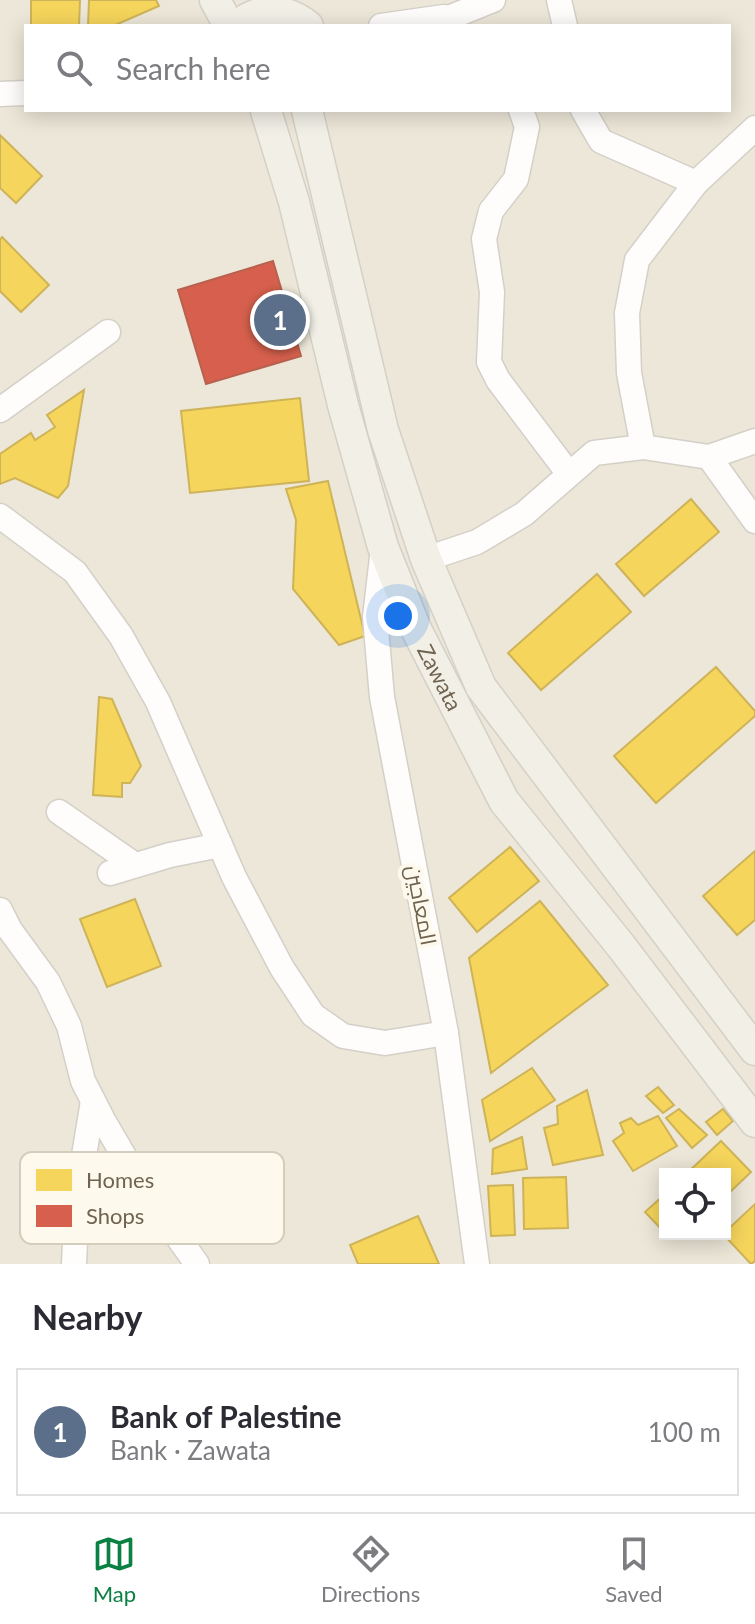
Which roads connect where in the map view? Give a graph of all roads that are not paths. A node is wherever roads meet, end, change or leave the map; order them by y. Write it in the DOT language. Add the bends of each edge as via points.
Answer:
graph roads {
  1 [pos="215,0"];
  2 [pos="493,0"];
  3 [pos="559,0"];
  4 [pos="274,6"];
  5 [pos="438,22"];
  6 [pos="228,24"];
  7 [pos="240,24"];
  8 [pos="305,24"];
  9 [pos="410,24"];
  10 [pos="565,24"];
  11 [pos="24,93"];
  12 [pos="0,94"];
  13 [pos="265,112"];
  14 [pos="307,112"];
  15 [pos="522,112"];
  16 [pos="584,112"];
  17 [pos="755,128"];
  18 [pos="696,183"];
  19 [pos="108,332"];
  20 [pos="0,410"];
  21 [pos="755,441"];
  22 [pos="643,447"];
  23 [pos="709,457"];
  24 [pos="569,474"];
  25 [pos="0,516"];
  26 [pos="755,521"];
  27 [pos="383,547"];
  28 [pos="426,559"];
  29 [pos="59,812"];
  30 [pos="220,845"];
  31 [pos="135,865"];
  32 [pos="110,873"];
  33 [pos="0,910"];
  34 [pos="446,1033"];
  35 [pos="755,1050"];
  36 [pos="93,1101"];
  37 [pos="755,1122"];
  38 [pos="85,1152"];
  39 [pos="122,1152"];
  40 [pos="75,1244"];
  41 [pos="183,1244"];
  42 [pos="74,1264"];
  43 [pos="197,1264"];
  44 [pos="477,1264"];
  1 -- 6 [label="main road"];
  2 -- 5 [label="street"];
  3 -- 10 [label="street"];
  4 -- 7 [label="main road"];
  4 -- 8 [label="main road"];
  5 -- 9 [label="street"];
  11 -- 12 [label="street"];
  13 -- 27 [label="main road, Zawata" via="294,202"];
  14 -- 28 [label="main road, Zawata" via="383,430"];
  15 -- 24 [label="street" via="527,127 516,179 491,211 484,239 492,292 489,362"];
  16 -- 18 [label="street" via="601,141"];
  17 -- 18 [label="street"];
  18 -- 22 [label="street" via="637,260 627,313 629,373"];
  19 -- 20 [label="street"];
  21 -- 23 [label="street"];
  22 -- 23 [label="street"];
  22 -- 24 [label="street" via="594,453"];
  23 -- 26 [label="street"];
  24 -- 28 [label="street" via="477,542"];
  25 -- 30 [label="street" via="75,572 121,636 158,702"];
  27 -- 34 [label="street, المعاجين" via="375,617 382,697"];
  27 -- 37 [label="main road, Zawata" via="416,629 504,801"];
  28 -- 35 [label="main road, Zawata" via="481,687"];
  29 -- 31 [label="street"];
  30 -- 31 [label="street"];
  30 -- 34 [label="street" via="282,968 313,1015 343,1036 385,1043"];
  31 -- 32 [label="street"];
  33 -- 36 [label="street" via="53,993"];
  34 -- 44 [label="street, المعاجين"];
  36 -- 38 [label="street"];
  36 -- 39 [label="street"];
  40 -- 42 [label="street"];
  41 -- 43 [label="street"];
}
